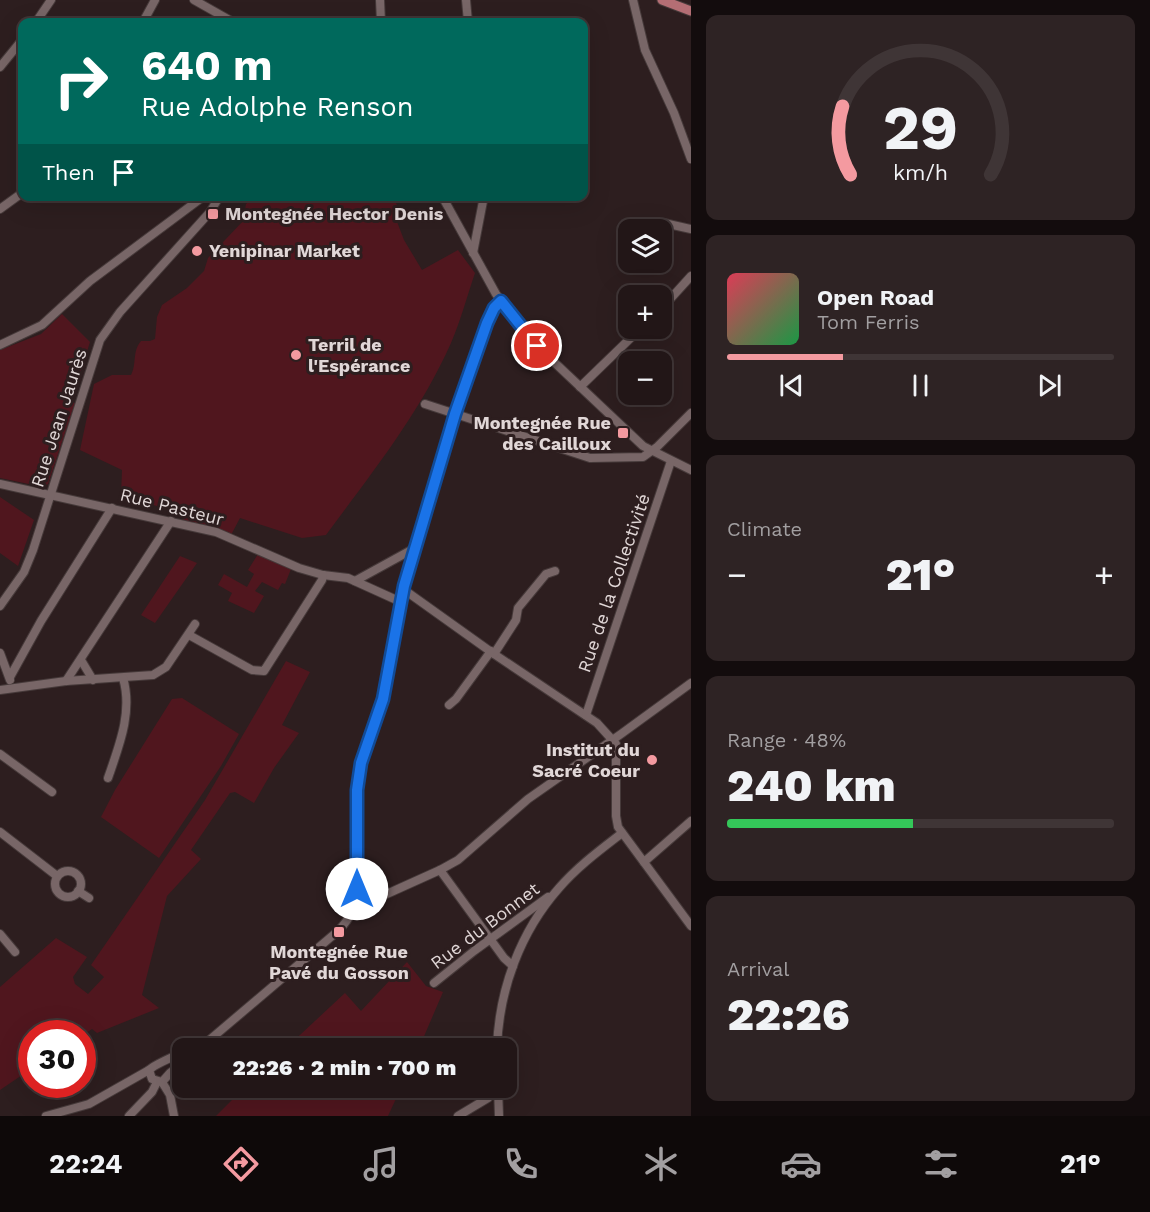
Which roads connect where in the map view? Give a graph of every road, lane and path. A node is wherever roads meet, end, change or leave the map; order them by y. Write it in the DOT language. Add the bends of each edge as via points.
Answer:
graph roads {
  1 [pos="51,0"];
  2 [pos="155,0"];
  3 [pos="194,0"];
  4 [pos="380,0"];
  5 [pos="466,0"];
  6 [pos="633,0"];
  7 [pos="662,0"];
  8 [pos="691,10"];
  9 [pos="39,18"];
  10 [pos="145,18"];
  11 [pos="226,18"];
  12 [pos="381,18"];
  13 [pos="468,18"];
  14 [pos="18,45"];
  15 [pos="0,67"];
  16 [pos="691,159"];
  17 [pos="18,196"];
  18 [pos="197,201"];
  19 [pos="217,201"];
  20 [pos="445,201"];
  21 [pos="483,201"];
  22 [pos="0,209"];
  23 [pos="672,225"];
  24 [pos="691,229"];
  25 [pos="473,253"];
  26 [pos="691,276"];
  27 [pos="672,297"];
  28 [pos="501,301"];
  29 [pos="630,339"];
  30 [pos="0,345"];
  31 [pos="580,387"];
  32 [pos="425,404"];
  33 [pos="691,413"];
  34 [pos="455,414"];
  35 [pos="651,450"];
  36 [pos="671,461"];
  37 [pos="691,470"];
  38 [pos="0,484"];
  39 [pos="50,495"];
  40 [pos="112,508"];
  41 [pos="171,521"];
  42 [pos="415,548"];
  43 [pos="555,572"];
  44 [pos="327,576"];
  45 [pos="355,581"];
  46 [pos="403,589"];
  47 [pos="401,602"];
  48 [pos="0,606"];
  49 [pos="195,624"];
  50 [pos="189,634"];
  51 [pos="0,653"];
  52 [pos="493,653"];
  53 [pos="81,660"];
  54 [pos="10,677"];
  55 [pos="123,678"];
  56 [pos="93,680"];
  57 [pos="66,681"];
  58 [pos="691,683"];
  59 [pos="11,687"];
  60 [pos="0,690"];
  61 [pos="448,705"];
  62 [pos="586,715"];
  63 [pos="614,740"];
  64 [pos="0,754"];
  65 [pos="108,778"];
  66 [pos="52,792"];
  67 [pos="691,821"];
  68 [pos="0,832"];
  69 [pos="622,833"];
  70 [pos="644,862"];
  71 [pos="440,870"];
  72 [pos="57,876"];
  73 [pos="78,891"];
  74 [pos="554,894"];
  75 [pos="89,898"];
  76 [pos="357,900"];
  77 [pos="691,926"];
  78 [pos="0,934"];
  79 [pos="490,939"];
  80 [pos="15,952"];
  81 [pos="513,966"];
  82 [pos="434,983"];
  83 [pos="211,1038"];
  84 [pos="498,1038"];
  85 [pos="172,1059"];
  86 [pos="165,1063"];
  87 [pos="149,1070"];
  88 [pos="170,1073"];
  89 [pos="159,1082"];
  90 [pos="488,1098"];
  91 [pos="498,1098"];
  92 [pos="46,1116"];
  93 [pos="129,1116"];
  94 [pos="174,1116"];
  95 [pos="458,1116"];
  96 [pos="499,1116"];
  1 -- 9 [label="street"];
  2 -- 10 [label="street"];
  3 -- 11 [label="street"];
  4 -- 12 [label="street"];
  5 -- 13 [label="street"];
  6 -- 16 [label="street" via="645,51"];
  7 -- 8 [label="main road"];
  14 -- 15 [label="street"];
  17 -- 22 [label="street"];
  18 -- 30 [label="street" via="90,281 42,325"];
  19 -- 39 [label="street, Rue Jean Jaurès" via="100,340"];
  20 -- 25 [label="street"];
  21 -- 25 [label="street"];
  23 -- 24 [label="street"];
  25 -- 28 [label="street"];
  26 -- 27 [label="street"];
  28 -- 31 [label="street" via="537,346"];
  28 -- 34 [label="street" via="487,323"];
  29 -- 31 [label="street"];
  31 -- 35 [label="street"];
  32 -- 34 [label="street"];
  33 -- 35 [label="street"];
  34 -- 35 [label="street" via="590,458 643,457"];
  34 -- 42 [label="street"];
  35 -- 36 [label="street"];
  36 -- 37 [label="street"];
  36 -- 62 [label="street, Rue de la Collectivité"];
  38 -- 39 [label="street, Rue Pasteur"];
  39 -- 40 [label="street, Rue Pasteur"];
  39 -- 48 [label="street, Rue Jean Jaurès" via="24,572"];
  40 -- 41 [label="street, Rue Pasteur"];
  40 -- 54 [label="street" via="40,621"];
  41 -- 44 [label="street, Rue Pasteur" via="216,532"];
  41 -- 53 [label="street"];
  42 -- 45 [label="street"];
  42 -- 46 [label="street"];
  43 -- 52 [label="street" via="546,574 518,608 516,620"];
  44 -- 45 [label="street, Rue Pasteur"];
  44 -- 50 [label="street" via="264,671 252,670"];
  45 -- 47 [label="street, Rue Pasteur"];
  46 -- 47 [label="street"];
  46 -- 52 [label="street"];
  47 -- 76 [label="street" via="383,699 361,763 357,790"];
  49 -- 50 [label="street"];
  50 -- 55 [label="street" via="166,667 153,675"];
  51 -- 54 [label="street"];
  52 -- 61 [label="street"];
  52 -- 62 [label="street"];
  53 -- 56 [label="street"];
  53 -- 57 [label="street"];
  54 -- 59 [label="street"];
  55 -- 56 [label="street"];
  55 -- 65 [label="street" via="128,694 124,735"];
  56 -- 57 [label="street"];
  57 -- 59 [label="street"];
  58 -- 63 [label="street"];
  59 -- 60 [label="street"];
  62 -- 63 [label="street"];
  63 -- 69 [label="street" via="616,816"];
  63 -- 71 [label="street" via="528,799 471,850"];
  64 -- 66 [label="street"];
  67 -- 70 [label="street"];
  68 -- 72 [label="street"];
  69 -- 70 [label="street"];
  69 -- 74 [label="street, Rue du Bonnet"];
  70 -- 77 [label="street"];
  71 -- 76 [label="street" via="369,902"];
  71 -- 79 [label="street"];
  72 -- 73 [label="street" via="58,892 68,896"];
  72 -- 73 [label="street" via="67,871 75,873 81,883"];
  73 -- 75 [label="street"];
  74 -- 79 [label="street, Rue du Bonnet"];
  74 -- 81 [label="street, Rue du Bonnet" via="530,929"];
  76 -- 83 [label="street" via="338,931"];
  78 -- 80 [label="street"];
  79 -- 81 [label="street"];
  79 -- 82 [label="street, Rue du Bonnet"];
  81 -- 84 [label="street, Rue du Bonnet" via="502,999"];
  85 -- 86 [label="street"];
  86 -- 87 [label="street" via="155,1064"];
  86 -- 88 [label="street"];
  87 -- 89 [label="street" via="152,1079"];
  87 -- 92 [label="street" via="89,1104"];
  88 -- 89 [label="street"];
  89 -- 93 [label="street"];
  89 -- 94 [label="street" via="170,1095"];
  90 -- 95 [label="street"];
  91 -- 96 [label="street"];
}
